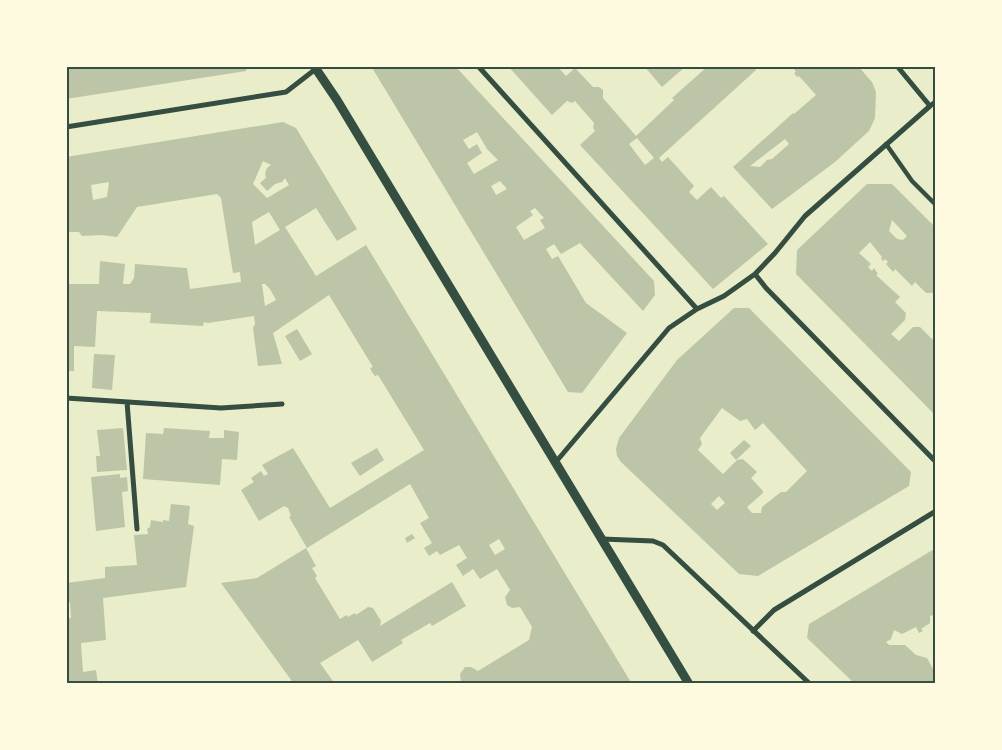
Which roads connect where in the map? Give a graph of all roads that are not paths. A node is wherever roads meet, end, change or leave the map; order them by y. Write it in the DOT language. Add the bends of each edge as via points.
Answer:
graph roads {
  1 [pos="478,66"];
  2 [pos="897,66"];
  3 [pos="316,67"];
  4 [pos="936,101"];
  5 [pos="930,106"];
  6 [pos="66,127"];
  7 [pos="886,144"];
  8 [pos="936,205"];
  9 [pos="755,274"];
  10 [pos="697,309"];
  11 [pos="66,398"];
  12 [pos="127,402"];
  13 [pos="282,404"];
  14 [pos="936,462"];
  15 [pos="555,463"];
  16 [pos="936,511"];
  17 [pos="137,529"];
  18 [pos="601,539"];
  19 [pos="753,631"];
  20 [pos="689,684"];
  21 [pos="810,684"];
  1 -- 10 [label="street"];
  2 -- 5 [label="street"];
  3 -- 6 [label="street" via="286,92"];
  3 -- 15 [label="street"];
  4 -- 5 [label="street"];
  5 -- 7 [label="street"];
  7 -- 8 [label="street" via="912,181"];
  7 -- 9 [label="street" via="805,216"];
  9 -- 10 [label="street" via="724,296"];
  9 -- 14 [label="street"];
  10 -- 15 [label="street" via="669,328"];
  11 -- 12 [label="street"];
  12 -- 13 [label="street" via="221,408"];
  12 -- 17 [label="street"];
  15 -- 18 [label="street"];
  16 -- 19 [label="street" via="774,610"];
  18 -- 19 [label="street" via="653,540 663,545"];
  18 -- 20 [label="street"];
  19 -- 21 [label="street"];
}
